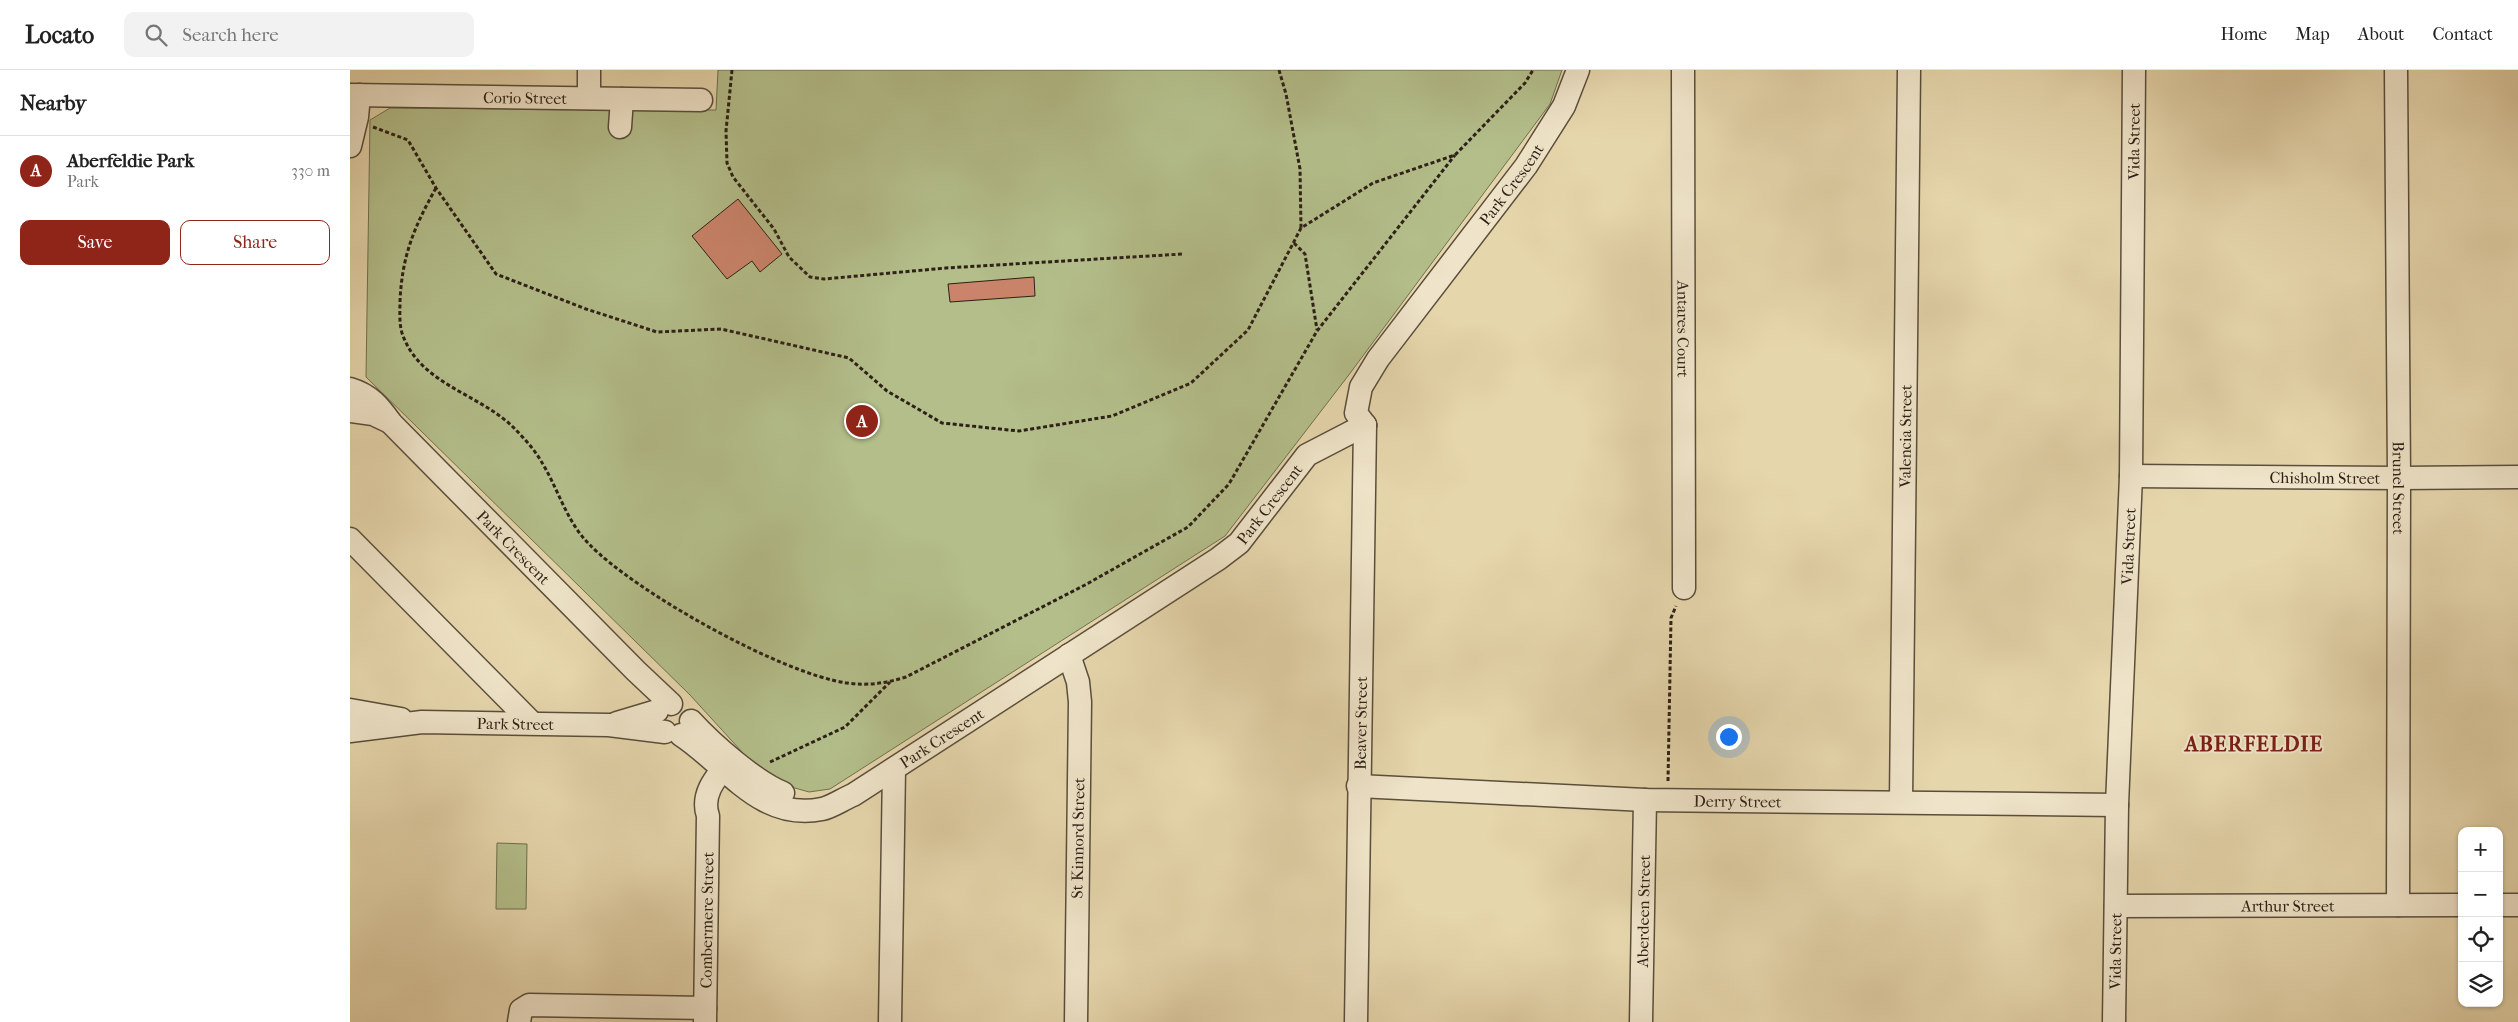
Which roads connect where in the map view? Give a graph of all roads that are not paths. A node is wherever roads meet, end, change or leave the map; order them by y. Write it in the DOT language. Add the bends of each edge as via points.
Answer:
graph roads {
  1 [pos="589,70"];
  2 [pos="1578,70"];
  3 [pos="1683,70"];
  4 [pos="1909,70"];
  5 [pos="2134,70"];
  6 [pos="2396,70"];
  7 [pos="354,95"];
  8 [pos="589,98"];
  9 [pos="622,99"];
  10 [pos="701,100"];
  11 [pos="620,127"];
  12 [pos="350,146"];
  13 [pos="350,389"];
  14 [pos="350,411"];
  15 [pos="391,423"];
  16 [pos="1365,425"];
  17 [pos="2131,476"];
  18 [pos="2518,477"];
  19 [pos="2399,478"];
  20 [pos="350,539"];
  21 [pos="1684,588"];
  22 [pos="1068,655"];
  23 [pos="350,710"];
  24 [pos="670,719"];
  25 [pos="422,722"];
  26 [pos="532,723"];
  27 [pos="350,731"];
  28 [pos="894,769"];
  29 [pos="737,770"];
  30 [pos="1358,786"];
  31 [pos="1645,800"];
  32 [pos="1901,802"];
  33 [pos="2117,805"];
  34 [pos="2398,905"];
  35 [pos="2458,905"];
  36 [pos="2503,905"];
  37 [pos="2518,905"];
  38 [pos="2116,906"];
  39 [pos="705,1015"];
  40 [pos="520,1022"];
  41 [pos="890,1022"];
  42 [pos="1076,1022"];
  43 [pos="1356,1022"];
  44 [pos="1641,1022"];
  45 [pos="2114,1022"];
  1 -- 8 [label="street"];
  2 -- 16 [label="street, Park Crescent" via="1564,106 1526,166 1378,359 1361,387 1356,413"];
  3 -- 21 [label="street, Antares Court"];
  4 -- 32 [label="street, Valencia Street"];
  5 -- 17 [label="street, Vida Street"];
  6 -- 19 [label="street, Brunel Street"];
  7 -- 8 [label="street, Corio Street"];
  7 -- 12 [label="street" via="357,117"];
  8 -- 9 [label="street, Corio Street"];
  9 -- 10 [label="street, Corio Street"];
  9 -- 11 [label="street"];
  13 -- 15 [label="street, Park Crescent" via="375,401"];
  14 -- 15 [label="street, Park Crescent" via="373,414"];
  15 -- 24 [label="street, Park Crescent" via="636,671"];
  16 -- 22 [label="street, Park Crescent" via="1307,455 1239,543"];
  16 -- 30 [label="street, Beaver Street"];
  17 -- 19 [label="street, Chisholm Street"];
  17 -- 33 [label="street, Vida Street"];
  18 -- 19 [label="street, Chisholm Street"];
  19 -- 34 [label="street, Brunel Street"];
  20 -- 26 [label="street"];
  22 -- 28 [label="street, Park Crescent"];
  22 -- 42 [label="street, St Kinnord Street" via="1078,682 1080,702"];
  23 -- 25 [label="street, Park Street"];
  24 -- 26 [label="street, Park Street" via="609,725"];
  24 -- 29 [label="street, Park Crescent" via="701,748"];
  25 -- 26 [label="street, Park Street"];
  25 -- 27 [label="street, Park Street"];
  28 -- 29 [label="street, Park Crescent" via="824,808 792,810 764,800"];
  28 -- 41 [label="street"];
  29 -- 39 [label="street, Combermere Street" via="711,785 707,795"];
  30 -- 31 [label="street, Derry Street"];
  30 -- 43 [label="street, Beaver Street"];
  31 -- 32 [label="street, Derry Street"];
  31 -- 44 [label="street, Aberdeen Street"];
  32 -- 33 [label="street, Derry Street"];
  33 -- 38 [label="street, Vida Street"];
  34 -- 35 [label="street, Arthur Street"];
  34 -- 38 [label="street, Arthur Street"];
  36 -- 37 [label="street"];
  38 -- 45 [label="street, Vida Street"];
  39 -- 40 [label="street" via="528,1005 521,1010"];
}
